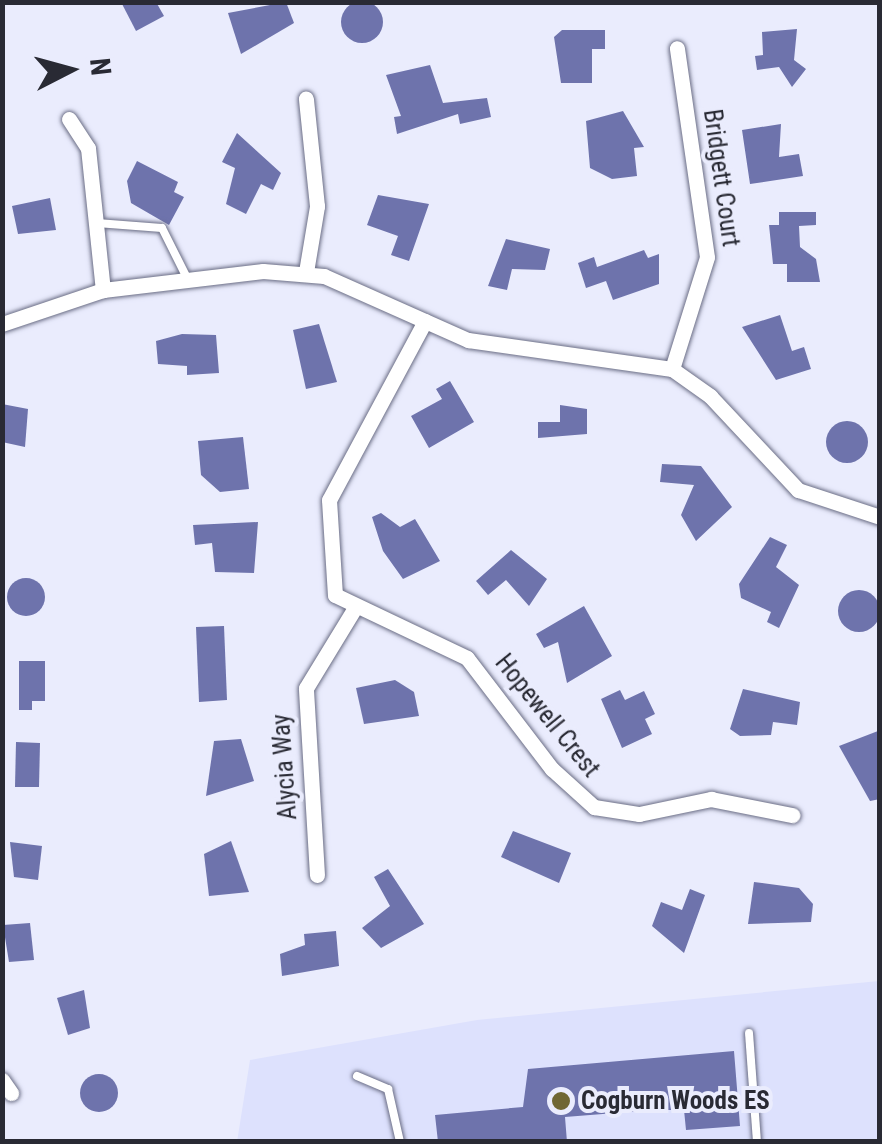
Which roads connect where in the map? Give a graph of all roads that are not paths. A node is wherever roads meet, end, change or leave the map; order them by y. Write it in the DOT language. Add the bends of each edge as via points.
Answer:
graph roads {
  1 [pos="677,48"];
  2 [pos="306,99"];
  3 [pos="69,119"];
  4 [pos="96,223"];
  5 [pos="306,272"];
  6 [pos="188,280"];
  7 [pos="103,290"];
  8 [pos="424,321"];
  9 [pos="2,324"];
  10 [pos="672,369"];
  11 [pos="880,517"];
  12 [pos="353,610"];
  13 [pos="792,815"];
  14 [pos="317,875"];
  15 [pos="748,1033"];
  16 [pos="358,1076"];
  17 [pos="400,1142"];
  18 [pos="757,1142"];
  1 -- 10 [label="street, Bridgett Court" via="707,257"];
  2 -- 5 [label="street" via="317,206"];
  3 -- 4 [label="street" via="88,148"];
  4 -- 6 [label="lane" via="162,228"];
  4 -- 7 [label="street"];
  5 -- 6 [label="street"];
  5 -- 8 [label="street"];
  6 -- 7 [label="street"];
  7 -- 9 [label="street"];
  8 -- 10 [label="street" via="468,340"];
  8 -- 12 [label="street" via="329,500 328,571"];
  10 -- 11 [label="street" via="710,396 798,490"];
  12 -- 13 [label="street, Hopewell Crest" via="467,658 552,770 594,806 638,814 711,799"];
  12 -- 14 [label="street, Alycia Way" via="306,688"];
  15 -- 18 [label="lane"];
  16 -- 17 [label="lane" via="388,1089"];
}
